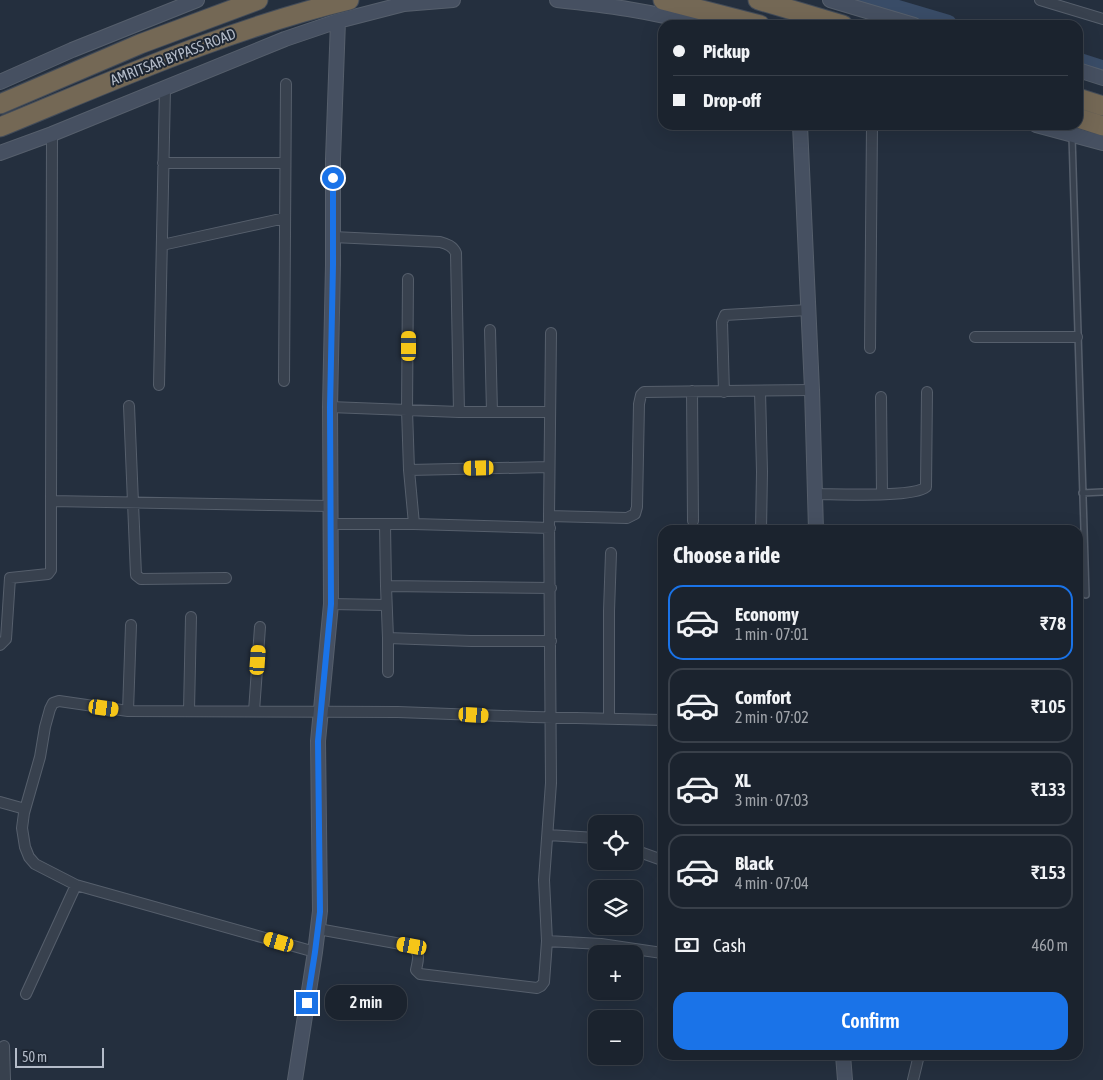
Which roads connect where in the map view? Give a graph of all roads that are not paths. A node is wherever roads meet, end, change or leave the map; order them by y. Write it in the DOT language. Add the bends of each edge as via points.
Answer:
graph roads {
  1 [pos="197,0"];
  2 [pos="258,0"];
  3 [pos="349,0"];
  4 [pos="454,0"];
  5 [pos="557,0"];
  6 [pos="663,0"];
  7 [pos="758,0"];
  8 [pos="830,0"];
  9 [pos="1040,0"];
  10 [pos="1052,2"];
  11 [pos="1103,19"];
  12 [pos="681,20"];
  13 [pos="741,20"];
  14 [pos="826,20"];
  15 [pos="897,20"];
  16 [pos="338,21"];
  17 [pos="1083,72"];
  18 [pos="1103,78"];
  19 [pos="0,82"];
  20 [pos="286,84"];
  21 [pos="165,88"];
  22 [pos="1083,100"];
  23 [pos="0,104"];
  24 [pos="1103,106"];
  25 [pos="1103,126"];
  26 [pos="0,127"];
  27 [pos="1083,127"];
  28 [pos="800,130"];
  29 [pos="872,130"];
  30 [pos="1074,130"];
  31 [pos="1079,130"];
  32 [pos="52,134"];
  33 [pos="1103,143"];
  34 [pos="0,153"];
  35 [pos="163,163"];
  36 [pos="286,163"];
  37 [pos="285,218"];
  38 [pos="333,237"];
  39 [pos="162,245"];
  40 [pos="408,279"];
  41 [pos="808,310"];
  42 [pos="490,330"];
  43 [pos="551,333"];
  44 [pos="975,337"];
  45 [pos="1077,337"];
  46 [pos="870,348"];
  47 [pos="284,381"];
  48 [pos="159,385"];
  49 [pos="760,390"];
  50 [pos="812,390"];
  51 [pos="692,391"];
  52 [pos="724,392"];
  53 [pos="927,392"];
  54 [pos="881,397"];
  55 [pos="129,406"];
  56 [pos="330,407"];
  57 [pos="407,410"];
  58 [pos="459,412"];
  59 [pos="492,412"];
  60 [pos="550,412"];
  61 [pos="550,466"];
  62 [pos="409,470"];
  63 [pos="1103,492"];
  64 [pos="1082,493"];
  65 [pos="816,494"];
  66 [pos="882,494"];
  67 [pos="51,501"];
  68 [pos="134,502"];
  69 [pos="330,506"];
  70 [pos="550,516"];
  71 [pos="693,521"];
  72 [pos="330,524"];
  73 [pos="385,524"];
  74 [pos="414,524"];
  75 [pos="761,525"];
  76 [pos="816,525"];
  77 [pos="550,528"];
  78 [pos="611,553"];
  79 [pos="226,578"];
  80 [pos="386,586"];
  81 [pos="551,588"];
  82 [pos="1086,595"];
  83 [pos="331,604"];
  84 [pos="386,605"];
  85 [pos="191,617"];
  86 [pos="131,625"];
  87 [pos="260,627"];
  88 [pos="388,638"];
  89 [pos="551,641"];
  90 [pos="0,645"];
  91 [pos="388,672"];
  92 [pos="189,710"];
  93 [pos="128,711"];
  94 [pos="254,711"];
  95 [pos="320,712"];
  96 [pos="550,717"];
  97 [pos="609,718"];
  98 [pos="658,720"];
  99 [pos="0,802"];
  100 [pos="25,809"];
  101 [pos="548,835"];
  102 [pos="588,838"];
  103 [pos="643,853"];
  104 [pos="658,859"];
  105 [pos="76,885"];
  106 [pos="318,929"];
  107 [pos="547,941"];
  108 [pos="315,952"];
  109 [pos="658,952"];
  110 [pos="26,994"];
  111 [pos="4,1046"];
  112 [pos="842,1060"];
  113 [pos="918,1060"];
  114 [pos="298,1079"];
  115 [pos="5,1080"];
  116 [pos="846,1080"];
  117 [pos="913,1080"];
  1 -- 19 [label="street"];
  2 -- 23 [label="highway, AMRITSAR BYPASS ROAD" via="140,44"];
  3 -- 26 [label="highway, AMRITSAR BYPASS ROAD" via="310,9 196,47"];
  4 -- 16 [label="street" via="404,4"];
  5 -- 12 [label="street"];
  6 -- 13 [label="highway"];
  7 -- 14 [label="highway"];
  8 -- 15 [label="street"];
  9 -- 10 [label="street"];
  10 -- 11 [label="street"];
  16 -- 21 [label="street"];
  16 -- 38 [label="street"];
  17 -- 18 [label="street"];
  20 -- 36 [label="street"];
  21 -- 32 [label="street"];
  21 -- 35 [label="street"];
  22 -- 24 [label="highway"];
  25 -- 27 [label="highway"];
  28 -- 41 [label="street"];
  29 -- 46 [label="street"];
  30 -- 45 [label="lane"];
  31 -- 33 [label="street"];
  32 -- 34 [label="street"];
  32 -- 67 [label="street"];
  35 -- 36 [label="street"];
  35 -- 39 [label="street"];
  36 -- 37 [label="street"];
  37 -- 39 [label="street"];
  37 -- 47 [label="street"];
  38 -- 56 [label="street"];
  38 -- 58 [label="street" via="440,242 455,250"];
  39 -- 48 [label="street"];
  40 -- 57 [label="street"];
  41 -- 50 [label="street"];
  41 -- 52 [label="street" via="725,316 722,322"];
  42 -- 59 [label="street"];
  43 -- 60 [label="street"];
  44 -- 45 [label="street"];
  45 -- 64 [label="lane"];
  49 -- 50 [label="street"];
  49 -- 52 [label="street"];
  49 -- 75 [label="street"];
  50 -- 65 [label="street"];
  51 -- 52 [label="street"];
  51 -- 70 [label="street" via="648,391 641,395 635,514 627,518"];
  51 -- 71 [label="street"];
  53 -- 66 [label="street" via="926,487 920,491"];
  54 -- 66 [label="street"];
  55 -- 68 [label="street"];
  56 -- 57 [label="street"];
  56 -- 69 [label="street"];
  57 -- 58 [label="street"];
  57 -- 62 [label="street"];
  58 -- 59 [label="street"];
  59 -- 60 [label="street"];
  60 -- 61 [label="street"];
  61 -- 62 [label="street"];
  61 -- 70 [label="street"];
  62 -- 74 [label="street"];
  63 -- 64 [label="lane"];
  64 -- 82 [label="lane"];
  65 -- 66 [label="street"];
  65 -- 76 [label="street"];
  67 -- 68 [label="street"];
  67 -- 90 [label="street" via="51,570 48,574 11,576 6,639"];
  68 -- 69 [label="street"];
  68 -- 79 [label="street" via="137,577"];
  69 -- 72 [label="street"];
  70 -- 77 [label="street"];
  72 -- 73 [label="street"];
  72 -- 83 [label="street"];
  73 -- 74 [label="street"];
  73 -- 80 [label="street"];
  74 -- 77 [label="street"];
  77 -- 81 [label="street"];
  78 -- 97 [label="street"];
  80 -- 81 [label="street"];
  80 -- 84 [label="street"];
  81 -- 89 [label="street"];
  83 -- 84 [label="street"];
  83 -- 95 [label="street"];
  84 -- 88 [label="street"];
  85 -- 92 [label="street"];
  86 -- 93 [label="street"];
  87 -- 94 [label="street"];
  88 -- 89 [label="street"];
  88 -- 91 [label="street"];
  89 -- 96 [label="street"];
  92 -- 93 [label="street"];
  92 -- 94 [label="street"];
  93 -- 100 [label="street" via="59,701 53,703"];
  94 -- 95 [label="street"];
  95 -- 96 [label="street"];
  95 -- 106 [label="street"];
  96 -- 97 [label="street"];
  96 -- 101 [label="street"];
  97 -- 98 [label="street"];
  99 -- 100 [label="street"];
  100 -- 105 [label="street" via="23,840 29,857 35,864"];
  101 -- 102 [label="street"];
  101 -- 107 [label="street" via="544,880"];
  103 -- 104 [label="street"];
  105 -- 108 [label="street"];
  105 -- 110 [label="street"];
  106 -- 107 [label="street" via="412,946 418,953 416,970 420,974 537,988 544,982"];
  106 -- 108 [label="street"];
  107 -- 109 [label="street" via="601,944"];
  108 -- 114 [label="street"];
  111 -- 115 [label="street"];
  112 -- 116 [label="street"];
  113 -- 117 [label="street"];
}
